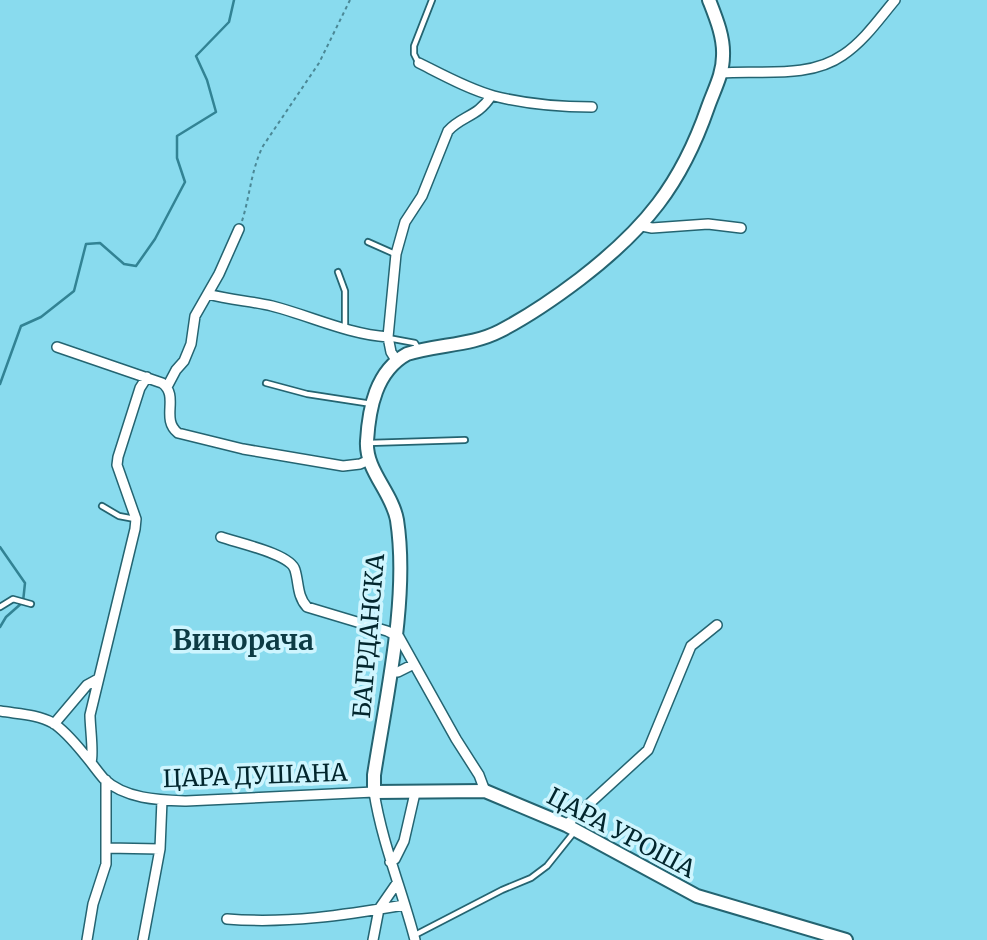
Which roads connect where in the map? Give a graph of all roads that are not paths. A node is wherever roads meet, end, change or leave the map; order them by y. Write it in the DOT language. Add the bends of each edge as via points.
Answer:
graph roads {
  1 [pos="432,0"];
  2 [pos="709,0"];
  3 [pos="895,0"];
  4 [pos="419,63"];
  5 [pos="721,73"];
  6 [pos="491,96"];
  7 [pos="592,107"];
  8 [pos="642,226"];
  9 [pos="741,228"];
  10 [pos="239,229"];
  11 [pos="368,242"];
  12 [pos="396,254"];
  13 [pos="338,272"];
  14 [pos="208,294"];
  15 [pos="345,330"];
  16 [pos="388,337"];
  17 [pos="58,347"];
  18 [pos="419,350"];
  19 [pos="396,360"];
  20 [pos="147,377"];
  21 [pos="266,383"];
  22 [pos="167,387"];
  23 [pos="373,404"];
  24 [pos="466,440"];
  25 [pos="367,443"];
  26 [pos="369,460"];
  27 [pos="102,506"];
  28 [pos="135,519"];
  29 [pos="221,537"];
  30 [pos="26,602"];
  31 [pos="0,607"];
  32 [pos="716,625"];
  33 [pos="395,634"];
  34 [pos="414,664"];
  35 [pos="390,672"];
  36 [pos="98,678"];
  37 [pos="0,711"];
  38 [pos="54,724"];
  39 [pos="91,762"];
  40 [pos="106,780"];
  41 [pos="485,791"];
  42 [pos="374,792"];
  43 [pos="415,793"];
  44 [pos="162,800"];
  45 [pos="571,827"];
  46 [pos="107,848"];
  47 [pos="160,849"];
  48 [pos="390,862"];
  49 [pos="397,883"];
  50 [pos="404,905"];
  51 [pos="379,909"];
  52 [pos="227,919"];
  53 [pos="415,938"];
  54 [pos="87,940"];
  55 [pos="143,940"];
  56 [pos="373,940"];
  57 [pos="846,940"];
  1 -- 4 [label="lane" via="414,47"];
  2 -- 5 [label="street" via="720,27"];
  3 -- 5 [label="street" via="859,42 825,64 800,70"];
  4 -- 6 [label="street"];
  5 -- 8 [label="street" via="697,139"];
  6 -- 7 [label="street"];
  6 -- 12 [label="street" via="475,114 448,131 422,196 405,222"];
  8 -- 9 [label="street"];
  8 -- 18 [label="street" via="551,301 500,331 475,341"];
  10 -- 14 [label="street"];
  11 -- 12 [label="lane"];
  12 -- 16 [label="street"];
  13 -- 15 [label="lane" via="345,291"];
  14 -- 15 [label="street" via="274,307"];
  14 -- 22 [label="street" via="195,316 188,353"];
  15 -- 16 [label="street"];
  16 -- 18 [label="lane" via="415,343"];
  16 -- 19 [label="street"];
  17 -- 20 [label="street"];
  18 -- 19 [label="street"];
  19 -- 23 [label="street, БАГРДАНСКА" via="387,369"];
  20 -- 22 [label="street"];
  20 -- 28 [label="street" via="117,457"];
  21 -- 23 [label="lane"];
  22 -- 26 [label="street" via="171,397 168,421 178,433 343,466"];
  23 -- 25 [label="street, БАГРДАНСКА"];
  24 -- 25 [label="lane"];
  25 -- 26 [label="street, БАГРДАНСКА"];
  26 -- 33 [label="street, БАГРДАНСКА" via="396,518 400,568"];
  27 -- 28 [label="lane"];
  28 -- 36 [label="street"];
  29 -- 33 [label="street" via="291,562 307,607"];
  30 -- 31 [label="lane" via="13,599"];
  32 -- 45 [label="street" via="691,646 648,750"];
  33 -- 34 [label="street"];
  33 -- 35 [label="street, БАГРДАНСКА"];
  34 -- 35 [label="street"];
  34 -- 41 [label="street"];
  35 -- 42 [label="street, БАГРДАНСКА"];
  36 -- 38 [label="street"];
  36 -- 39 [label="street" via="90,715"];
  37 -- 38 [label="street, ЦАРА ДУШАНА" via="40,717"];
  38 -- 39 [label="street, ЦАРА ДУШАНА"];
  39 -- 40 [label="street, ЦАРА ДУШАНА"];
  40 -- 44 [label="street, ЦАРА ДУШАНА" via="125,792"];
  40 -- 46 [label="street"];
  41 -- 43 [label="street, ЦАРА УРОША"];
  41 -- 45 [label="street, ЦАРА УРОША"];
  42 -- 43 [label="street, ЦАРА УРОША"];
  42 -- 44 [label="street, ЦАРА ДУШАНА"];
  42 -- 48 [label="street"];
  43 -- 48 [label="street" via="404,841"];
  44 -- 47 [label="street"];
  45 -- 53 [label="lane" via="569,841 531,878"];
  45 -- 57 [label="street, ЦАРА УРОША" via="697,896"];
  46 -- 47 [label="street"];
  46 -- 54 [label="street"];
  47 -- 55 [label="street"];
  48 -- 49 [label="street"];
  49 -- 50 [label="street"];
  49 -- 51 [label="street"];
  50 -- 51 [label="street"];
  50 -- 53 [label="street"];
  51 -- 52 [label="street" via="293,921"];
  51 -- 56 [label="street"];
}
